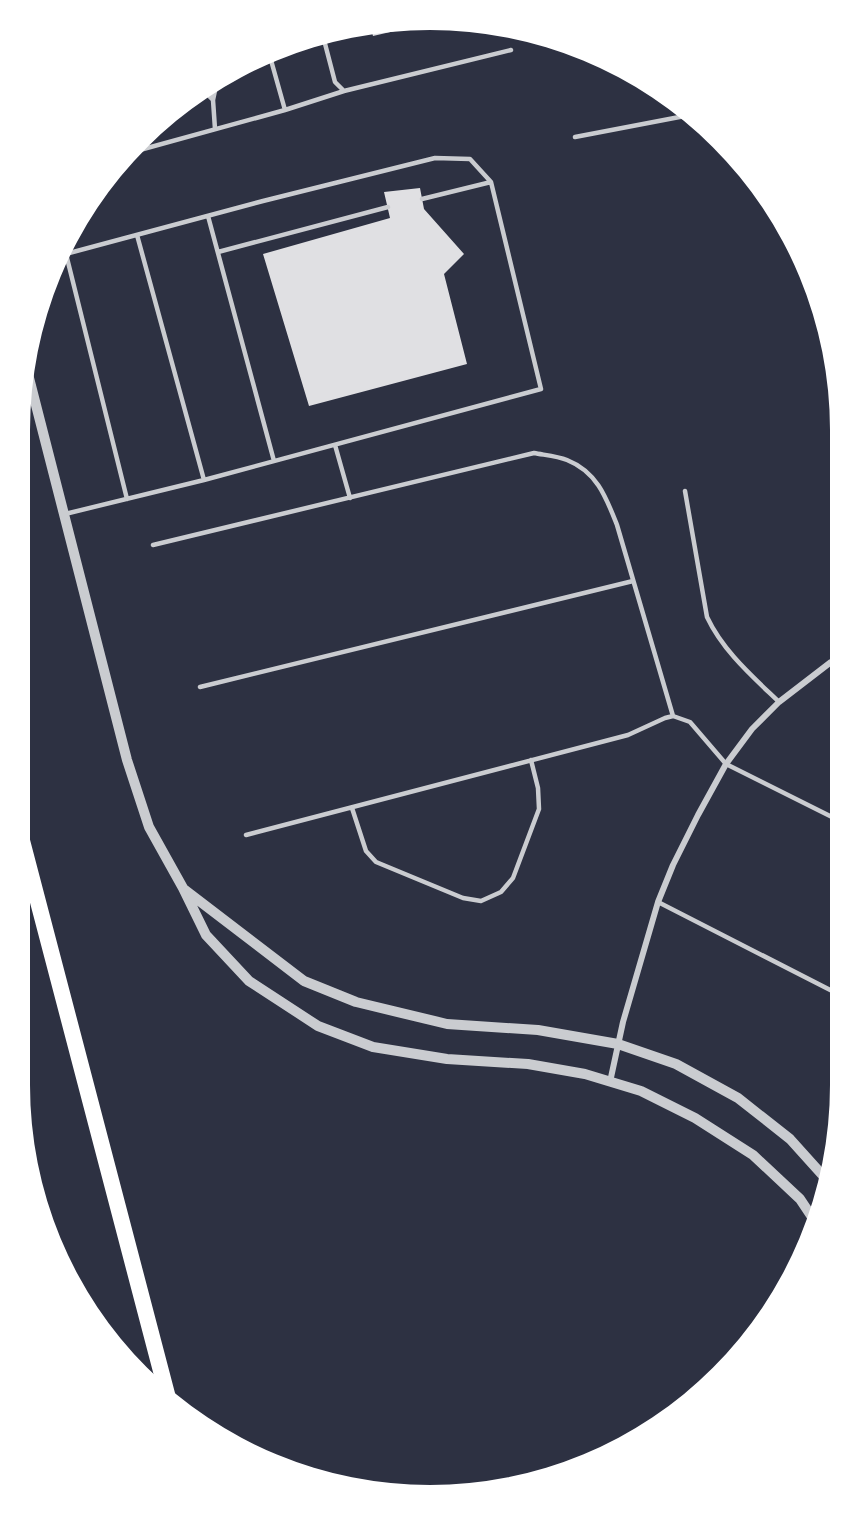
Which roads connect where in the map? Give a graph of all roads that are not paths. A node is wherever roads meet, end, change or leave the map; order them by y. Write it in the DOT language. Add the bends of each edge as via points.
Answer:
graph roads {
  1 [pos="325,44"];
  2 [pos="511,50"];
  3 [pos="272,62"];
  4 [pos="344,91"];
  5 [pos="214,93"];
  6 [pos="210,96"];
  7 [pos="213,100"];
  8 [pos="285,110"];
  9 [pos="679,117"];
  10 [pos="215,129"];
  11 [pos="575,137"];
  12 [pos="146,148"];
  13 [pos="491,182"];
  14 [pos="422,199"];
  15 [pos="388,207"];
  16 [pos="208,216"];
  17 [pos="137,235"];
  18 [pos="218,252"];
  19 [pos="71,253"];
  20 [pos="66,263"];
  21 [pos="32,390"];
  22 [pos="335,445"];
  23 [pos="274,461"];
  24 [pos="204,480"];
  25 [pos="685,491"];
  26 [pos="350,498"];
  27 [pos="127,499"];
  28 [pos="63,514"];
  29 [pos="153,545"];
  30 [pos="633,581"];
  31 [pos="830,663"];
  32 [pos="200,687"];
  33 [pos="779,702"];
  34 [pos="673,716"];
  35 [pos="531,760"];
  36 [pos="726,764"];
  37 [pos="352,808"];
  38 [pos="830,816"];
  39 [pos="246,835"];
  40 [pos="30,871"];
  41 [pos="183,888"];
  42 [pos="658,902"];
  43 [pos="830,990"];
  44 [pos="618,1044"];
  45 [pos="610,1082"];
  46 [pos="820,1172"];
  47 [pos="809,1213"];
  48 [pos="165,1385"];
  1 -- 4 [label="lane" via="335,82"];
  2 -- 4 [label="lane"];
  3 -- 8 [label="lane"];
  4 -- 8 [label="lane"];
  5 -- 7 [label="lane"];
  6 -- 7 [label="lane"];
  7 -- 10 [label="lane"];
  8 -- 10 [label="lane"];
  9 -- 11 [label="lane"];
  10 -- 12 [label="lane"];
  13 -- 14 [label="lane"];
  13 -- 16 [label="lane" via="470,159 435,158"];
  13 -- 22 [label="lane" via="540,389"];
  15 -- 18 [label="lane"];
  16 -- 17 [label="lane"];
  16 -- 18 [label="lane"];
  17 -- 19 [label="lane"];
  17 -- 24 [label="lane"];
  18 -- 23 [label="lane"];
  20 -- 27 [label="lane"];
  21 -- 28 [label="street"];
  22 -- 23 [label="lane"];
  22 -- 26 [label="lane"];
  23 -- 24 [label="lane"];
  24 -- 27 [label="lane"];
  25 -- 33 [label="lane" via="707,617 722,644"];
  26 -- 29 [label="lane"];
  26 -- 30 [label="lane" via="534,453 566,459 589,473 607,497"];
  27 -- 28 [label="lane"];
  28 -- 41 [label="street" via="127,760 149,826"];
  30 -- 32 [label="lane"];
  30 -- 34 [label="lane"];
  31 -- 33 [label="street"];
  33 -- 36 [label="street"];
  34 -- 35 [label="lane" via="628,735"];
  34 -- 36 [label="lane" via="690,722"];
  35 -- 37 [label="lane"];
  35 -- 37 [label="lane" via="539,809 513,878 501,892 481,901 463,898 376,862 366,851"];
  36 -- 38 [label="lane"];
  36 -- 42 [label="street"];
  37 -- 39 [label="lane"];
  40 -- 48 [label="highway"];
  41 -- 44 [label="street" via="304,981 356,1002 447,1024 538,1029"];
  41 -- 45 [label="street" via="206,935 249,981 318,1026 373,1047 447,1059 528,1064"];
  42 -- 43 [label="lane"];
  42 -- 44 [label="street"];
  44 -- 45 [label="street"];
  44 -- 46 [label="street" via="676,1064 738,1098 790,1138"];
  45 -- 47 [label="street" via="641,1091 695,1118 753,1155 800,1199"];
}
